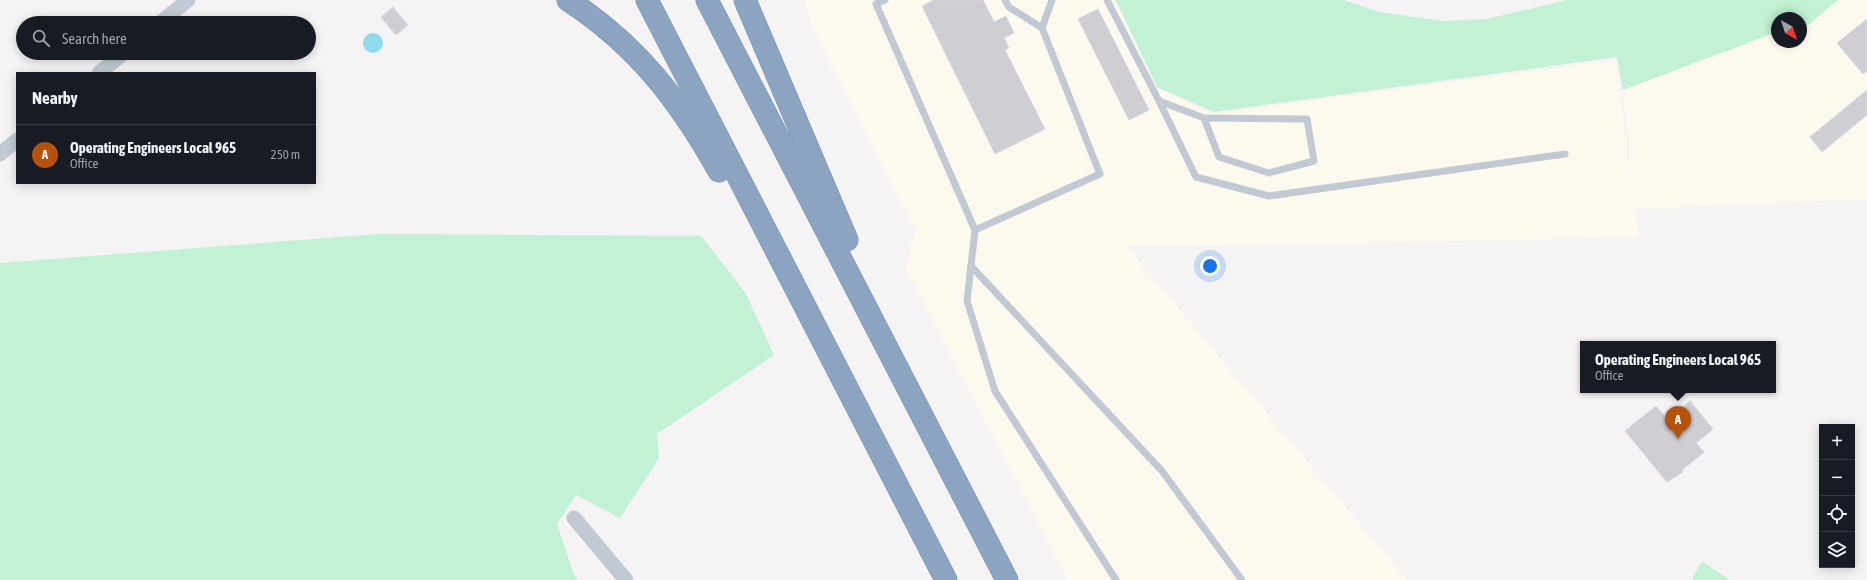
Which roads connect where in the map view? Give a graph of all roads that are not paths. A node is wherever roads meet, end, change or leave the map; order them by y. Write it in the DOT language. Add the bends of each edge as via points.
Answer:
graph roads {
  1 [pos="188,0"];
  2 [pos="568,0"];
  3 [pos="647,0"];
  4 [pos="707,0"];
  5 [pos="745,0"];
  6 [pos="885,0"];
  7 [pos="1006,0"];
  8 [pos="1052,0"];
  9 [pos="1107,0"];
  10 [pos="169,16"];
  11 [pos="1042,28"];
  12 [pos="116,60"];
  13 [pos="101,72"];
  14 [pos="1159,101"];
  15 [pos="1204,118"];
  16 [pos="16,141"];
  17 [pos="0,154"];
  18 [pos="1565,154"];
  19 [pos="975,230"];
  20 [pos="971,266"];
  21 [pos="818,331"];
  22 [pos="926,422"];
  23 [pos="574,518"];
  24 [pos="626,580"];
  25 [pos="946,580"];
  26 [pos="1007,580"];
  27 [pos="1116,580"];
  28 [pos="1242,580"];
  1 -- 10 [label="street"];
  2 -- 21 [label="highway" via="628,47 661,82 687,118 754,234"];
  3 -- 21 [label="highway"];
  4 -- 22 [label="highway"];
  5 -- 22 [label="highway"];
  6 -- 19 [label="lane" via="876,4"];
  7 -- 11 [label="lane" via="1009,7"];
  8 -- 11 [label="lane"];
  9 -- 14 [label="lane"];
  11 -- 19 [label="lane" via="1100,174"];
  12 -- 13 [label="street"];
  14 -- 15 [label="lane"];
  14 -- 18 [label="lane" via="1196,177 1269,196"];
  15 -- 15 [label="lane" via="1308,119 1314,161 1269,173 1219,157"];
  16 -- 17 [label="street"];
  19 -- 20 [label="lane"];
  20 -- 27 [label="lane" via="967,301 995,391"];
  20 -- 28 [label="lane" via="1162,471"];
  21 -- 25 [label="highway"];
  22 -- 26 [label="highway"];
  23 -- 24 [label="street"];
}
